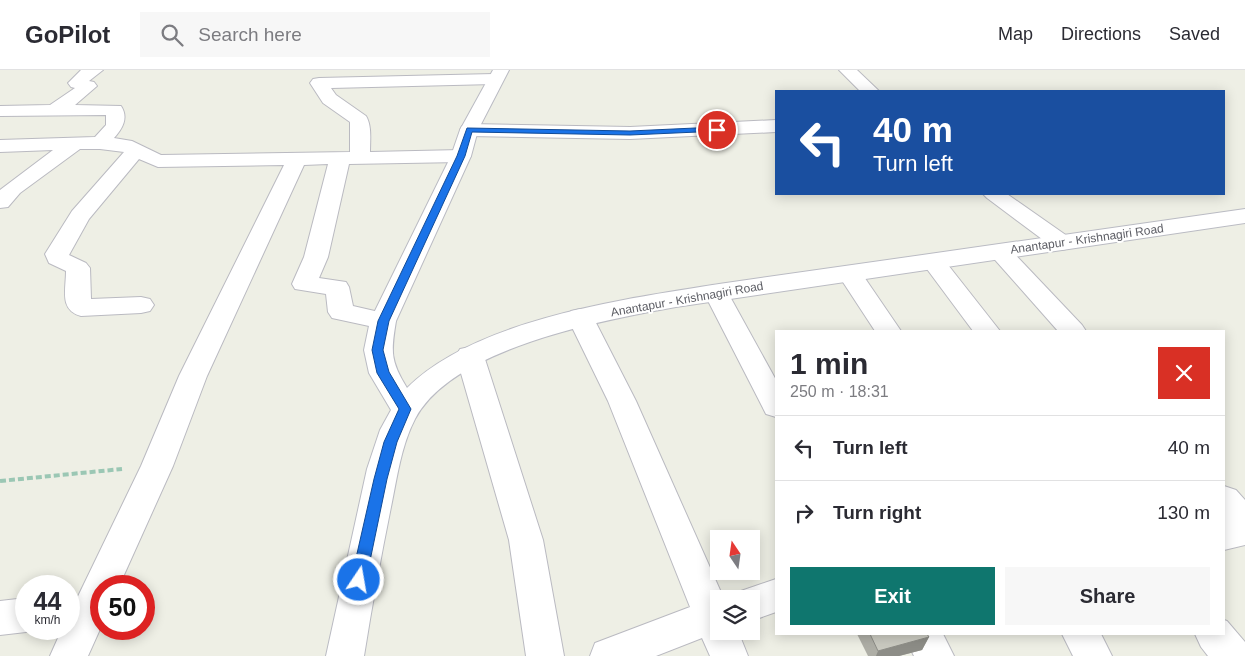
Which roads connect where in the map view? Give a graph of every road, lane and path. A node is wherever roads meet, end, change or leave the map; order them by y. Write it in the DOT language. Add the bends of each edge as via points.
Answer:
graph roads {
  1 [pos="95,70"];
  2 [pos="847,70"];
  3 [pos="498,75"];
  4 [pos="322,76"];
  5 [pos="869,90"];
  6 [pos="56,109"];
  7 [pos="0,111"];
  8 [pos="775,126"];
  9 [pos="469,130"];
  10 [pos="76,143"];
  11 [pos="100,143"];
  12 [pos="0,146"];
  13 [pos="135,151"];
  14 [pos="461,156"];
  15 [pos="350,158"];
  16 [pos="296,160"];
  17 [pos="995,195"];
  18 [pos="0,202"];
  19 [pos="1245,216"];
  20 [pos="1062,243"];
  21 [pos="1000,252"];
  22 [pos="933,261"];
  23 [pos="849,273"];
  24 [pos="716,293"];
  25 [pos="141,305"];
  26 [pos="580,317"];
  27 [pos="383,321"];
  28 [pos="887,330"];
  29 [pos="986,330"];
  30 [pos="1072,330"];
  31 [pos="470,356"];
  32 [pos="775,404"];
  33 [pos="405,409"];
  34 [pos="157,466"];
  35 [pos="0,481"];
  36 [pos="1225,500"];
  37 [pos="1245,522"];
  38 [pos="1245,531"];
  39 [pos="1225,535"];
  40 [pos="775,596"];
  41 [pos="760,601"];
  42 [pos="710,603"];
  43 [pos="80,607"];
  44 [pos="15,616"];
  45 [pos="710,617"];
  46 [pos="0,618"];
  47 [pos="923,635"];
  48 [pos="1082,635"];
  49 [pos="1215,635"];
  50 [pos="73,640"];
  51 [pos="724,640"];
  52 [pos="69,656"];
  53 [pos="345,656"];
  54 [pos="545,656"];
  55 [pos="609,656"];
  56 [pos="729,656"];
  57 [pos="935,656"];
  58 [pos="1093,656"];
  59 [pos="1232,656"];
  1 -- 6 [label="street" via="76,83 88,86"];
  2 -- 5 [label="street"];
  3 -- 4 [label="street"];
  3 -- 9 [label="street"];
  4 -- 15 [label="street" via="329,99 359,120 362,132"];
  6 -- 7 [label="street"];
  6 -- 11 [label="street" via="115,110 115,126"];
  8 -- 9 [label="street" via="630,133"];
  9 -- 14 [label="street"];
  10 -- 11 [label="street"];
  10 -- 12 [label="street"];
  10 -- 18 [label="street" via="12,189"];
  11 -- 13 [label="street" via="125,145"];
  13 -- 16 [label="street" via="158,161"];
  13 -- 25 [label="street" via="80,216 57,258 78,268 78,305 81,308"];
  14 -- 15 [label="street"];
  14 -- 27 [label="street"];
  15 -- 16 [label="street"];
  15 -- 27 [label="street" via="304,284 337,286 341,312"];
  16 -- 34 [label="street" via="193,376"];
  17 -- 20 [label="street"];
  19 -- 20 [label="street, Anantapur - Krishnagiri Road"];
  20 -- 21 [label="street, Anantapur - Krishnagiri Road"];
  21 -- 22 [label="street, Anantapur - Krishnagiri Road"];
  21 -- 30 [label="street"];
  22 -- 23 [label="street, Anantapur - Krishnagiri Road"];
  22 -- 29 [label="street"];
  23 -- 24 [label="street, Anantapur - Krishnagiri Road"];
  23 -- 28 [label="street"];
  24 -- 26 [label="street, Anantapur - Krishnagiri Road"];
  24 -- 32 [label="street"];
  26 -- 31 [label="street, Anantapur - Krishnagiri Road"];
  26 -- 42 [label="street" via="622,400"];
  27 -- 33 [label="street" via="378,350 383,373"];
  31 -- 33 [label="street, Anantapur - Krishnagiri Road" via="446,370"];
  31 -- 54 [label="street" via="526,540"];
  33 -- 53 [label="street, Anantapur - Krishnagiri Road" via="380,479"];
  34 -- 35 [label="path"];
  34 -- 43 [label="street"];
  36 -- 37 [label="street"];
  38 -- 39 [label="street"];
  40 -- 41 [label="street"];
  44 -- 46 [label="street"];
  45 -- 55 [label="street"];
  47 -- 57 [label="street"];
  48 -- 58 [label="street"];
  49 -- 59 [label="street"];
  50 -- 52 [label="street"];
  51 -- 56 [label="street"];
}
